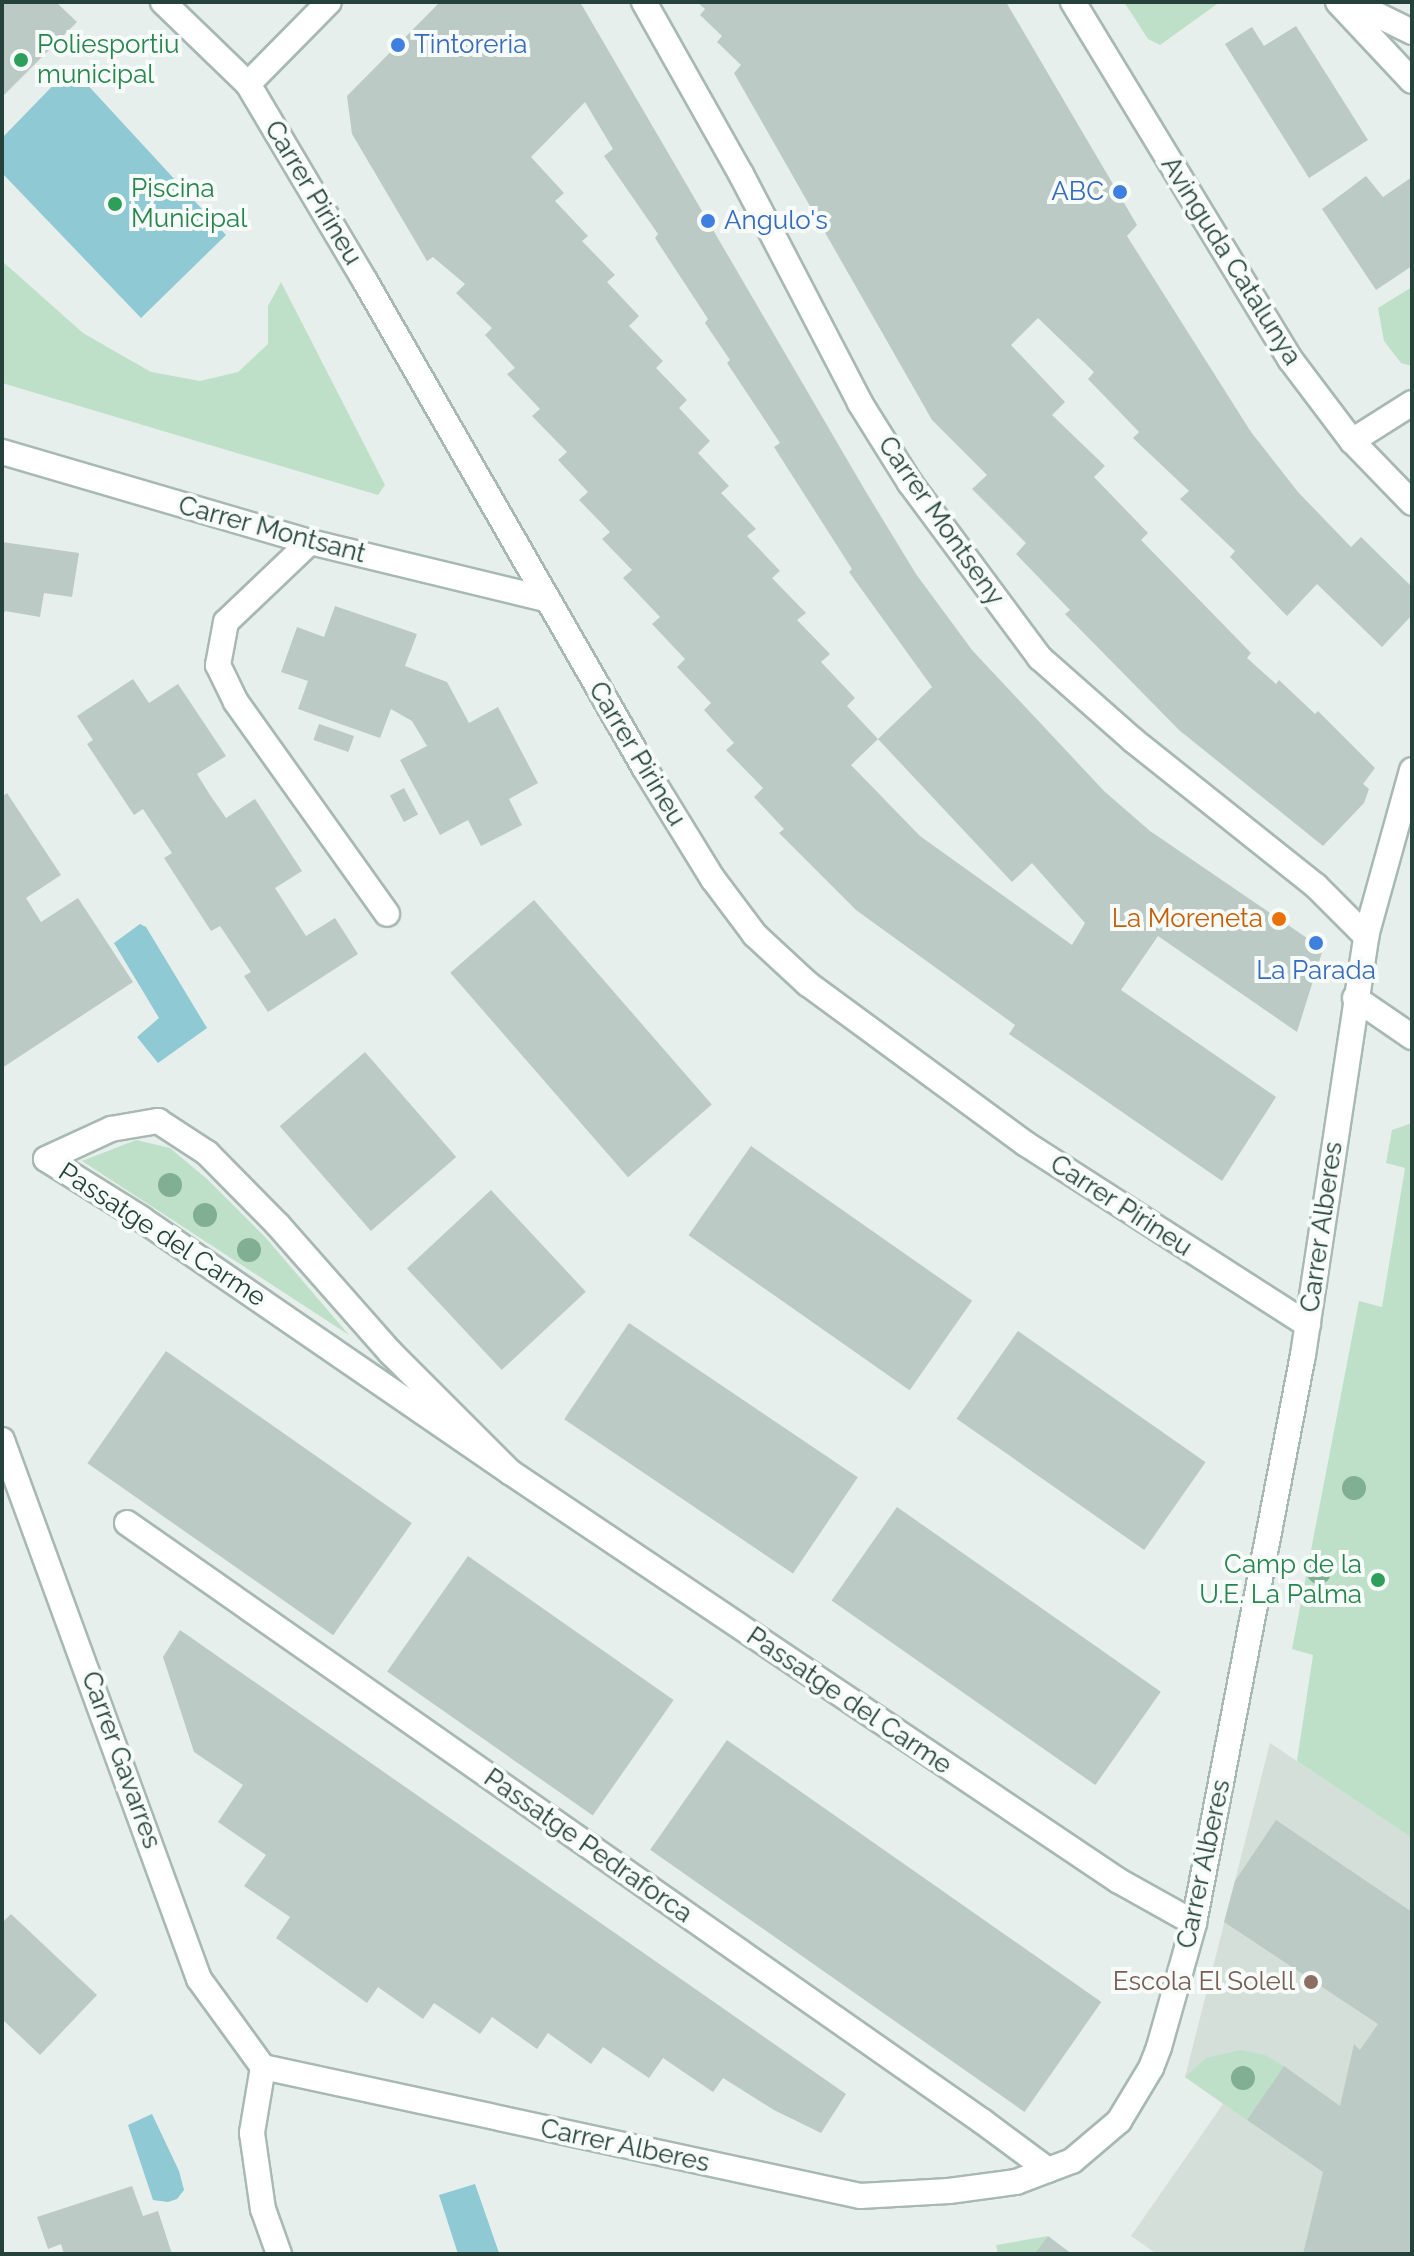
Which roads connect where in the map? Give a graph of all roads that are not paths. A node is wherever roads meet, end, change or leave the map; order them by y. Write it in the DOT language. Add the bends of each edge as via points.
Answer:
graph roads {
  1 [pos="163,2"];
  2 [pos="329,2"];
  3 [pos="644,2"];
  4 [pos="1073,2"];
  5 [pos="1338,2"];
  6 [pos="1351,2"];
  7 [pos="1412,32"];
  8 [pos="1412,81"];
  9 [pos="248,84"];
  10 [pos="1412,403"];
  11 [pos="1352,441"];
  12 [pos="2,452"];
  13 [pos="1412,503"];
  14 [pos="310,542"];
  15 [pos="545,599"];
  16 [pos="1412,770"];
  17 [pos="387,914"];
  18 [pos="1366,936"];
  19 [pos="1355,998"];
  20 [pos="1412,1037"];
  21 [pos="1308,1325"];
  22 [pos="2,1440"];
  23 [pos="510,1472"];
  24 [pos="127,1523"];
  25 [pos="1194,1923"];
  26 [pos="263,2067"];
  27 [pos="1048,2170"];
  28 [pos="279,2254"];
  1 -- 9 [label="street, Carrer Pirineu"];
  2 -- 9 [label="street"];
  3 -- 18 [label="street, Carrer Montseny" via="860,403 910,483 1040,658 1316,886"];
  4 -- 11 [label="street, Avinguda Catalunya" via="1253,303"];
  5 -- 8 [label="street"];
  6 -- 7 [label="street"];
  9 -- 15 [label="street, Carrer Pirineu"];
  10 -- 11 [label="street"];
  11 -- 13 [label="street, Avinguda Catalunya"];
  12 -- 14 [label="street, Carrer Montsant"];
  14 -- 15 [label="street, Carrer Montsant"];
  14 -- 17 [label="street" via="226,622 218,665 236,702"];
  15 -- 21 [label="street, Carrer Pirineu" via="713,879 755,935 808,984 1026,1144"];
  16 -- 18 [label="street, Carrer Alberes"];
  18 -- 19 [label="street, Carrer Alberes"];
  19 -- 20 [label="street"];
  19 -- 21 [label="street, Carrer Alberes"];
  21 -- 25 [label="street, Carrer Alberes"];
  22 -- 26 [label="street, Carrer Gavarres" via="199,1979"];
  23 -- 23 [label="street, Passatge del Carme" via="391,1353 207,1153 158,1121 111,1129 46,1159"];
  23 -- 25 [label="street, Passatge del Carme" via="1119,1881"];
  24 -- 27 [label="street, Passatge Pedraforca"];
  25 -- 27 [label="street, Carrer Alberes" via="1151,2068 1119,2121 1072,2161"];
  26 -- 27 [label="street, Carrer Alberes" via="860,2196 1016,2182"];
  26 -- 28 [label="street" via="252,2133 263,2209"];
}
